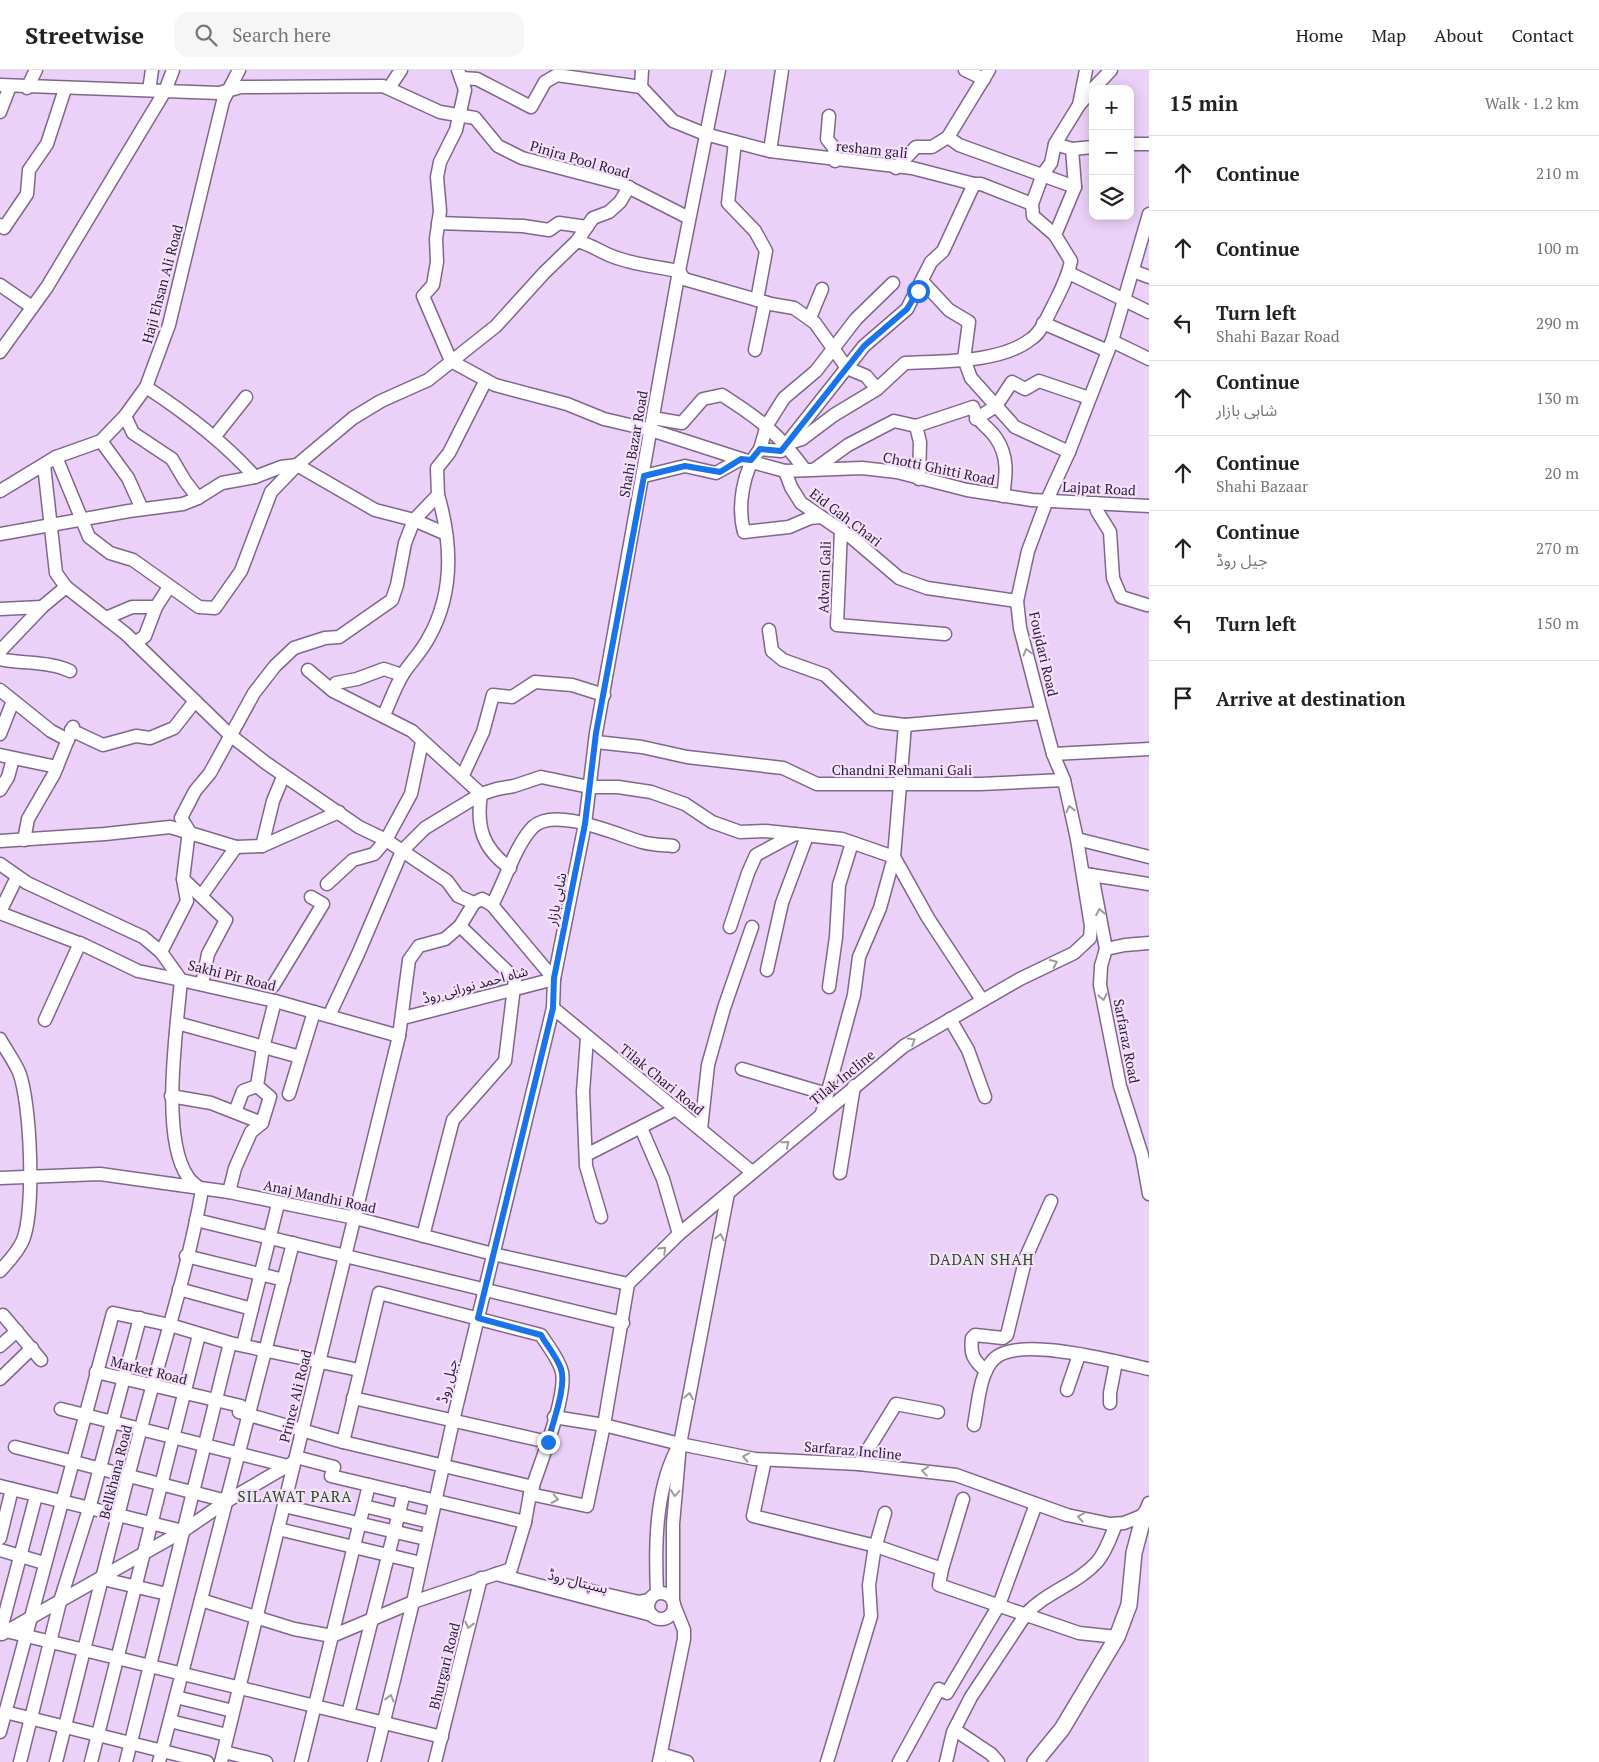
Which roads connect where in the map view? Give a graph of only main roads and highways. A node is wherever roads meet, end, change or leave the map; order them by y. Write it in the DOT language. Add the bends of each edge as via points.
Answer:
graph roads {
  1 [pos="1147,1509"];
  2 [pos="1035,1762"];
  1 -- 2 [label="main road" via="1134,1553 1130,1605 1117,1637 1062,1729"];
}
